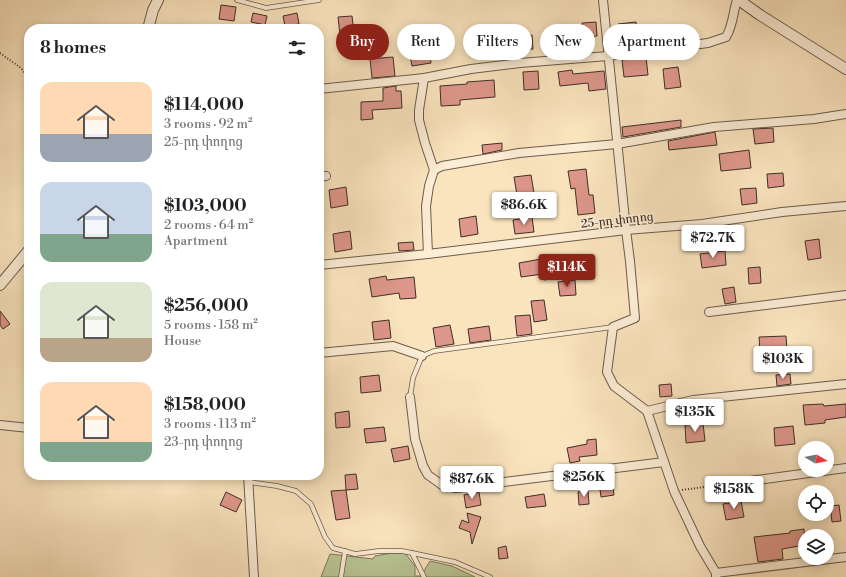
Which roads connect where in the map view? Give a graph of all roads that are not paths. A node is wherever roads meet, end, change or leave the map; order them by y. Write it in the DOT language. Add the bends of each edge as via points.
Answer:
graph roads {
  1 [pos="158,0"];
  2 [pos="237,0"];
  3 [pos="318,0"];
  4 [pos="602,0"];
  5 [pos="738,0"];
  6 [pos="150,24"];
  7 [pos="605,24"];
  8 [pos="700,44"];
  9 [pos="603,56"];
  10 [pos="608,60"];
  11 [pos="846,69"];
  12 [pos="424,78"];
  13 [pos="324,88"];
  14 [pos="846,114"];
  15 [pos="617,144"];
  16 [pos="434,170"];
  17 [pos="846,206"];
  18 [pos="626,230"];
  19 [pos="428,254"];
  20 [pos="24,256"];
  21 [pos="324,264"];
  22 [pos="0,285"];
  23 [pos="846,295"];
  24 [pos="709,312"];
  25 [pos="613,327"];
  26 [pos="324,353"];
  27 [pos="422,356"];
  28 [pos="846,384"];
  29 [pos="410,397"];
  30 [pos="647,411"];
  31 [pos="0,425"];
  32 [pos="24,427"];
  33 [pos="664,462"];
  34 [pos="846,468"];
  35 [pos="249,480"];
  36 [pos="253,480"];
  37 [pos="750,481"];
  38 [pos="345,551"];
  39 [pos="412,553"];
  40 [pos="846,557"];
  41 [pos="716,575"];
  42 [pos="254,577"];
  43 [pos="341,577"];
  44 [pos="424,577"];
  45 [pos="490,577"];
  1 -- 6 [label="street"];
  2 -- 3 [label="lane" via="266,8"];
  4 -- 7 [label="street"];
  5 -- 8 [label="street" via="726,37"];
  5 -- 11 [label="street"];
  9 -- 12 [label="street" via="513,64"];
  10 -- 15 [label="street"];
  12 -- 13 [label="street"];
  12 -- 16 [label="street" via="420,120 424,143"];
  14 -- 15 [label="street" via="714,127"];
  15 -- 16 [label="street" via="519,153 442,166"];
  15 -- 18 [label="street"];
  16 -- 19 [label="street" via="426,206"];
  17 -- 18 [label="street, 25-րդ փողոց"];
  18 -- 19 [label="street, 25-րդ փողոց"];
  18 -- 25 [label="street" via="635,318"];
  19 -- 21 [label="street, 25-րդ փողոց"];
  20 -- 22 [label="street"];
  23 -- 24 [label="street"];
  25 -- 27 [label="lane" via="434,351"];
  25 -- 30 [label="street" via="607,372 614,386"];
  26 -- 27 [label="street" via="393,346"];
  27 -- 29 [label="lane" via="413,378"];
  28 -- 30 [label="street" via="693,400"];
  29 -- 33 [label="street" via="418,454 428,475 442,485 456,488"];
  30 -- 33 [label="street"];
  31 -- 32 [label="street"];
  33 -- 41 [label="street" via="674,491"];
  34 -- 37 [label="street"];
  35 -- 42 [label="street"];
  36 -- 38 [label="lane" via="296,491 311,504 325,537 333,548"];
  38 -- 39 [label="lane" via="355,554 386,551"];
  38 -- 43 [label="lane"];
  39 -- 44 [label="lane"];
  39 -- 45 [label="lane" via="455,562"];
  40 -- 41 [label="street"];
}
